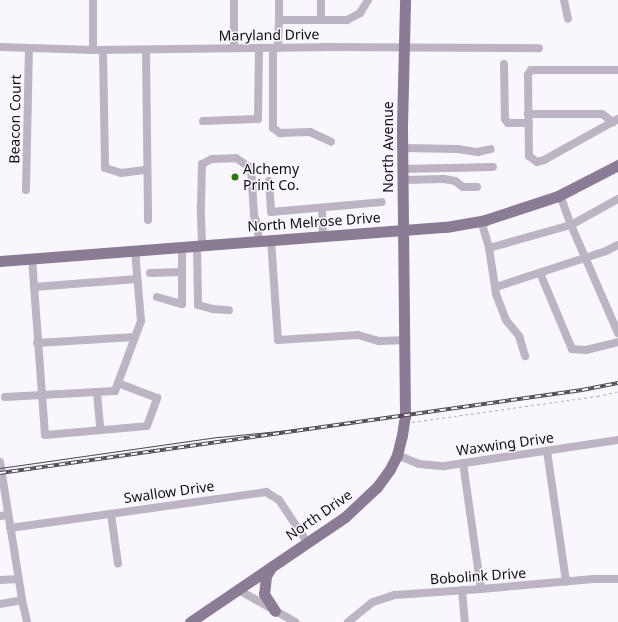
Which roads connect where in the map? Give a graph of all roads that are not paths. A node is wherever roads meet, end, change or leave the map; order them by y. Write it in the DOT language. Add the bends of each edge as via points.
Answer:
graph roads {
  1 [pos="93,0"];
  2 [pos="234,0"];
  3 [pos="279,0"];
  4 [pos="322,0"];
  5 [pos="368,0"];
  6 [pos="405,0"];
  7 [pos="564,0"];
  8 [pos="568,18"];
  9 [pos="279,20"];
  10 [pos="321,20"];
  11 [pos="0,47"];
  12 [pos="234,48"];
  13 [pos="259,48"];
  14 [pos="276,48"];
  15 [pos="404,48"];
  16 [pos="539,48"];
  17 [pos="29,49"];
  18 [pos="93,50"];
  19 [pos="103,50"];
  20 [pos="146,50"];
  21 [pos="504,64"];
  22 [pos="618,70"];
  23 [pos="528,114"];
  24 [pos="203,121"];
  25 [pos="615,121"];
  26 [pos="528,123"];
  27 [pos="331,142"];
  28 [pos="402,148"];
  29 [pos="491,149"];
  30 [pos="618,165"];
  31 [pos="493,167"];
  32 [pos="147,170"];
  33 [pos="403,175"];
  34 [pos="269,181"];
  35 [pos="477,187"];
  36 [pos="26,190"];
  37 [pos="560,195"];
  38 [pos="618,199"];
  39 [pos="382,202"];
  40 [pos="322,208"];
  41 [pos="148,220"];
  42 [pos="481,221"];
  43 [pos="571,225"];
  44 [pos="403,230"];
  45 [pos="323,236"];
  46 [pos="271,240"];
  47 [pos="259,241"];
  48 [pos="200,245"];
  49 [pos="618,245"];
  50 [pos="182,247"];
  51 [pos="489,248"];
  52 [pos="135,250"];
  53 [pos="32,258"];
  54 [pos="586,258"];
  55 [pos="0,261"];
  56 [pos="182,272"];
  57 [pos="150,273"];
  58 [pos="540,273"];
  59 [pos="137,279"];
  60 [pos="34,287"];
  61 [pos="496,288"];
  62 [pos="157,297"];
  63 [pos="229,310"];
  64 [pos="618,333"];
  65 [pos="135,337"];
  66 [pos="404,340"];
  67 [pos="618,342"];
  68 [pos="37,343"];
  69 [pos="525,356"];
  70 [pos="404,367"];
  71 [pos="118,383"];
  72 [pos="96,392"];
  73 [pos="42,395"];
  74 [pos="5,397"];
  75 [pos="100,430"];
  76 [pos="618,440"];
  77 [pos="547,451"];
  78 [pos="397,455"];
  79 [pos="0,462"];
  80 [pos="463,463"];
  81 [pos="111,514"];
  82 [pos="4,516"];
  83 [pos="10,528"];
  84 [pos="307,542"];
  85 [pos="118,564"];
  86 [pos="272,565"];
  87 [pos="18,579"];
  88 [pos="618,579"];
  89 [pos="0,580"];
  90 [pos="566,582"];
  91 [pos="237,590"];
  92 [pos="462,590"];
  93 [pos="481,590"];
  94 [pos="22,600"];
  95 [pos="0,604"];
  96 [pos="275,611"];
  97 [pos="27,622"];
  98 [pos="190,622"];
  99 [pos="295,622"];
  100 [pos="348,622"];
  101 [pos="465,622"];
  1 -- 18 [label="street"];
  2 -- 12 [label="street"];
  3 -- 9 [label="street"];
  4 -- 10 [label="street"];
  5 -- 10 [label="street" via="354,18 340,21"];
  6 -- 15 [label="main road, North Avenue"];
  7 -- 8 [label="street"];
  9 -- 10 [label="street"];
  9 -- 14 [label="street"];
  11 -- 17 [label="street, Maryland Drive"];
  12 -- 13 [label="street, Maryland Drive"];
  12 -- 20 [label="street, Maryland Drive"];
  13 -- 14 [label="street, Maryland Drive"];
  13 -- 24 [label="street" via="258,119"];
  14 -- 15 [label="street, Maryland Drive"];
  14 -- 27 [label="street" via="273,126 277,132 310,132"];
  15 -- 16 [label="street, Maryland Drive"];
  15 -- 28 [label="main road, North Avenue"];
  17 -- 18 [label="street, Maryland Drive"];
  17 -- 36 [label="street, Beacon Court"];
  18 -- 19 [label="street, Maryland Drive"];
  19 -- 20 [label="street, Maryland Drive"];
  19 -- 32 [label="street" via="105,168 121,173"];
  20 -- 32 [label="street"];
  21 -- 26 [label="street" via="506,121"];
  22 -- 23 [label="street" via="531,70 528,75"];
  23 -- 25 [label="street" via="602,114"];
  23 -- 26 [label="street"];
  25 -- 26 [label="street" via="538,162 529,156"];
  28 -- 29 [label="street" via="478,152"];
  28 -- 33 [label="main road, North Avenue"];
  30 -- 37 [label="main road, North Melrose Drive"];
  31 -- 33 [label="street"];
  32 -- 41 [label="street"];
  33 -- 35 [label="street" via="444,179 463,187"];
  33 -- 44 [label="main road, North Avenue"];
  34 -- 40 [label="street" via="271,212"];
  37 -- 42 [label="main road, North Melrose Drive"];
  37 -- 43 [label="street"];
  38 -- 43 [label="street"];
  39 -- 40 [label="street"];
  40 -- 45 [label="street"];
  42 -- 44 [label="main road, North Melrose Drive"];
  42 -- 51 [label="street"];
  43 -- 51 [label="street"];
  43 -- 54 [label="street"];
  44 -- 45 [label="main road, North Melrose Drive"];
  44 -- 66 [label="main road, North Avenue"];
  45 -- 46 [label="main road, North Melrose Drive"];
  46 -- 47 [label="main road, North Melrose Drive"];
  46 -- 66 [label="street" via="278,340 358,335 379,341"];
  47 -- 48 [label="main road, North Melrose Drive"];
  47 -- 48 [label="street" via="254,215 251,168 236,158 212,159 202,164"];
  48 -- 50 [label="main road, North Melrose Drive"];
  48 -- 63 [label="street" via="198,305"];
  49 -- 54 [label="street"];
  50 -- 52 [label="main road, North Melrose Drive"];
  50 -- 56 [label="street"];
  51 -- 61 [label="street"];
  52 -- 53 [label="main road, North Melrose Drive"];
  52 -- 59 [label="street"];
  53 -- 55 [label="main road, North Melrose Drive"];
  53 -- 60 [label="street"];
  54 -- 58 [label="street"];
  54 -- 64 [label="street"];
  56 -- 57 [label="street"];
  56 -- 62 [label="street" via="182,304"];
  58 -- 61 [label="street"];
  58 -- 67 [label="street" via="572,349 586,350"];
  59 -- 60 [label="street"];
  59 -- 65 [label="street" via="141,321"];
  60 -- 68 [label="street"];
  61 -- 69 [label="street" via="506,320 516,330"];
  65 -- 68 [label="street"];
  65 -- 71 [label="street"];
  66 -- 70 [label="main road, North Avenue"];
  68 -- 73 [label="street"];
  70 -- 78 [label="main road, North Drive" via="404,423"];
  71 -- 72 [label="street" via="115,391"];
  71 -- 75 [label="street" via="157,398 149,422 147,426"];
  72 -- 73 [label="street"];
  72 -- 75 [label="street"];
  73 -- 74 [label="street"];
  73 -- 75 [label="street" via="45,436"];
  76 -- 77 [label="street, Waxwing Drive"];
  77 -- 80 [label="street, Waxwing Drive"];
  77 -- 90 [label="street"];
  78 -- 80 [label="street, Waxwing Drive" via="430,466"];
  78 -- 84 [label="main road, North Drive" via="390,469 365,500"];
  79 -- 82 [label="street"];
  80 -- 93 [label="street"];
  81 -- 83 [label="street, Swallow Drive"];
  81 -- 84 [label="street, Swallow Drive" via="266,492 279,500"];
  81 -- 85 [label="street"];
  82 -- 83 [label="street"];
  83 -- 87 [label="street"];
  84 -- 86 [label="main road, North Drive"];
  86 -- 91 [label="main road, North Drive"];
  86 -- 96 [label="main road" via="266,576 264,594"];
  87 -- 89 [label="street"];
  87 -- 94 [label="street"];
  88 -- 90 [label="street, Bobolink Drive"];
  90 -- 93 [label="street, Bobolink Drive"];
  91 -- 96 [label="street"];
  91 -- 98 [label="main road, North Drive"];
  92 -- 93 [label="street, Bobolink Drive"];
  92 -- 100 [label="street, Bobolink Drive" via="395,595 372,602"];
  92 -- 101 [label="street"];
  94 -- 95 [label="street"];
  94 -- 97 [label="street"];
  96 -- 99 [label="street"];
}
